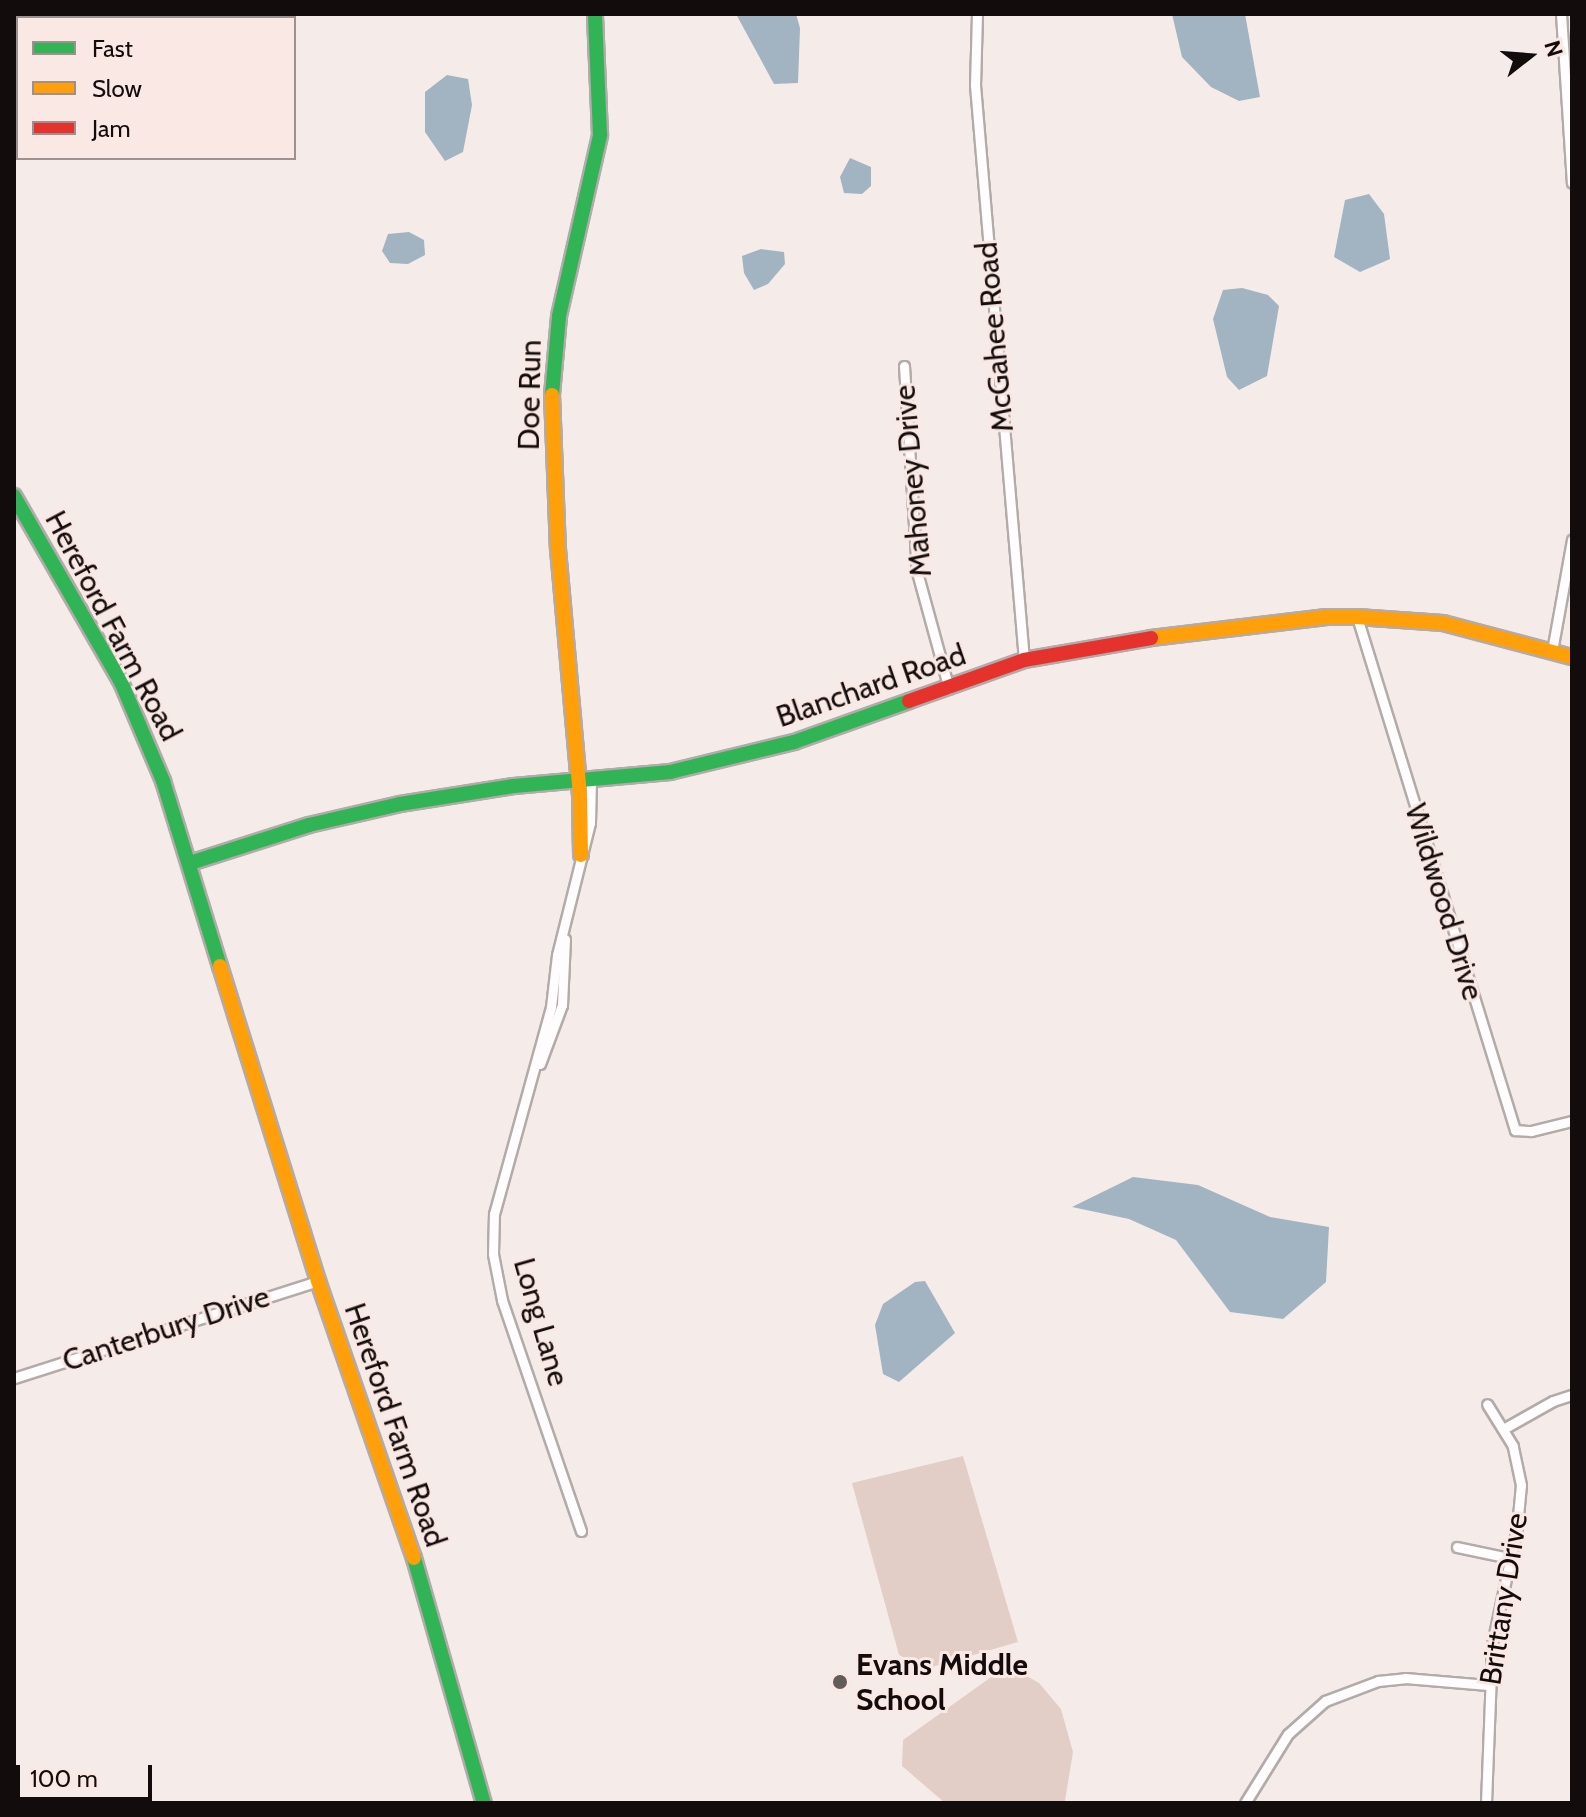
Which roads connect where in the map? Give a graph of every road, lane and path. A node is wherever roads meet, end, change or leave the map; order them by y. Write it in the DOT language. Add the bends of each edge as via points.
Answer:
graph roads {
  1 [pos="595,14"];
  2 [pos="977,14"];
  3 [pos="1561,14"];
  4 [pos="1572,183"];
  5 [pos="904,366"];
  6 [pos="14,496"];
  7 [pos="1572,540"];
  8 [pos="1357,617"];
  9 [pos="1552,651"];
  10 [pos="1572,657"];
  11 [pos="1024,660"];
  12 [pos="949,689"];
  13 [pos="585,780"];
  14 [pos="163,781"];
  15 [pos="581,855"];
  16 [pos="190,863"];
  17 [pos="249,1066"];
  18 [pos="1572,1121"];
  19 [pos="318,1281"];
  20 [pos="14,1378"];
  21 [pos="1572,1395"];
  22 [pos="1487,1404"];
  23 [pos="1505,1428"];
  24 [pos="581,1531"];
  25 [pos="1457,1547"];
  26 [pos="1509,1558"];
  27 [pos="1488,1685"];
  28 [pos="484,1803"];
  29 [pos="1245,1803"];
  30 [pos="1486,1803"];
  1 -- 13 [label="street, Doe Run" via="600,135 559,316 552,386 558,549"];
  2 -- 11 [label="street, McGahee Road" via="975,85"];
  3 -- 4 [label="street"];
  5 -- 12 [label="street, Mahoney Drive" via="917,572"];
  6 -- 14 [label="street, Hereford Farm Road" via="121,682"];
  7 -- 9 [label="street"];
  8 -- 9 [label="street, Blanchard Road" via="1443,623"];
  8 -- 11 [label="street, Blanchard Road" via="1177,633"];
  8 -- 18 [label="street, Wildwood Drive" via="1515,1130"];
  9 -- 10 [label="street, Blanchard Road"];
  11 -- 12 [label="street, Blanchard Road"];
  12 -- 13 [label="street, Blanchard Road" via="794,742 667,772"];
  13 -- 15 [label="street, Long Lane"];
  13 -- 16 [label="street, Blanchard Road" via="400,804 309,825"];
  14 -- 16 [label="street, Hereford Farm Road"];
  14 -- 17 [label="street, Hereford Farm Road" via="212,974 233,1039"];
  15 -- 24 [label="street, Long Lane" via="565,920 562,1005 533,1077 494,1214 495,1273"];
  16 -- 17 [label="street, Hereford Farm Road"];
  17 -- 19 [label="street, Hereford Farm Road"];
  19 -- 20 [label="street, Canterbury Drive"];
  19 -- 28 [label="street, Hereford Farm Road" via="421,1579"];
  21 -- 23 [label="street"];
  22 -- 23 [label="street, Brittany Drive"];
  23 -- 26 [label="street, Brittany Drive" via="1521,1485"];
  25 -- 26 [label="street"];
  26 -- 27 [label="street, Brittany Drive"];
  27 -- 29 [label="street" via="1405,1678 1378,1681 1325,1701 1288,1734"];
  27 -- 30 [label="street, Brittany Drive"];
}
